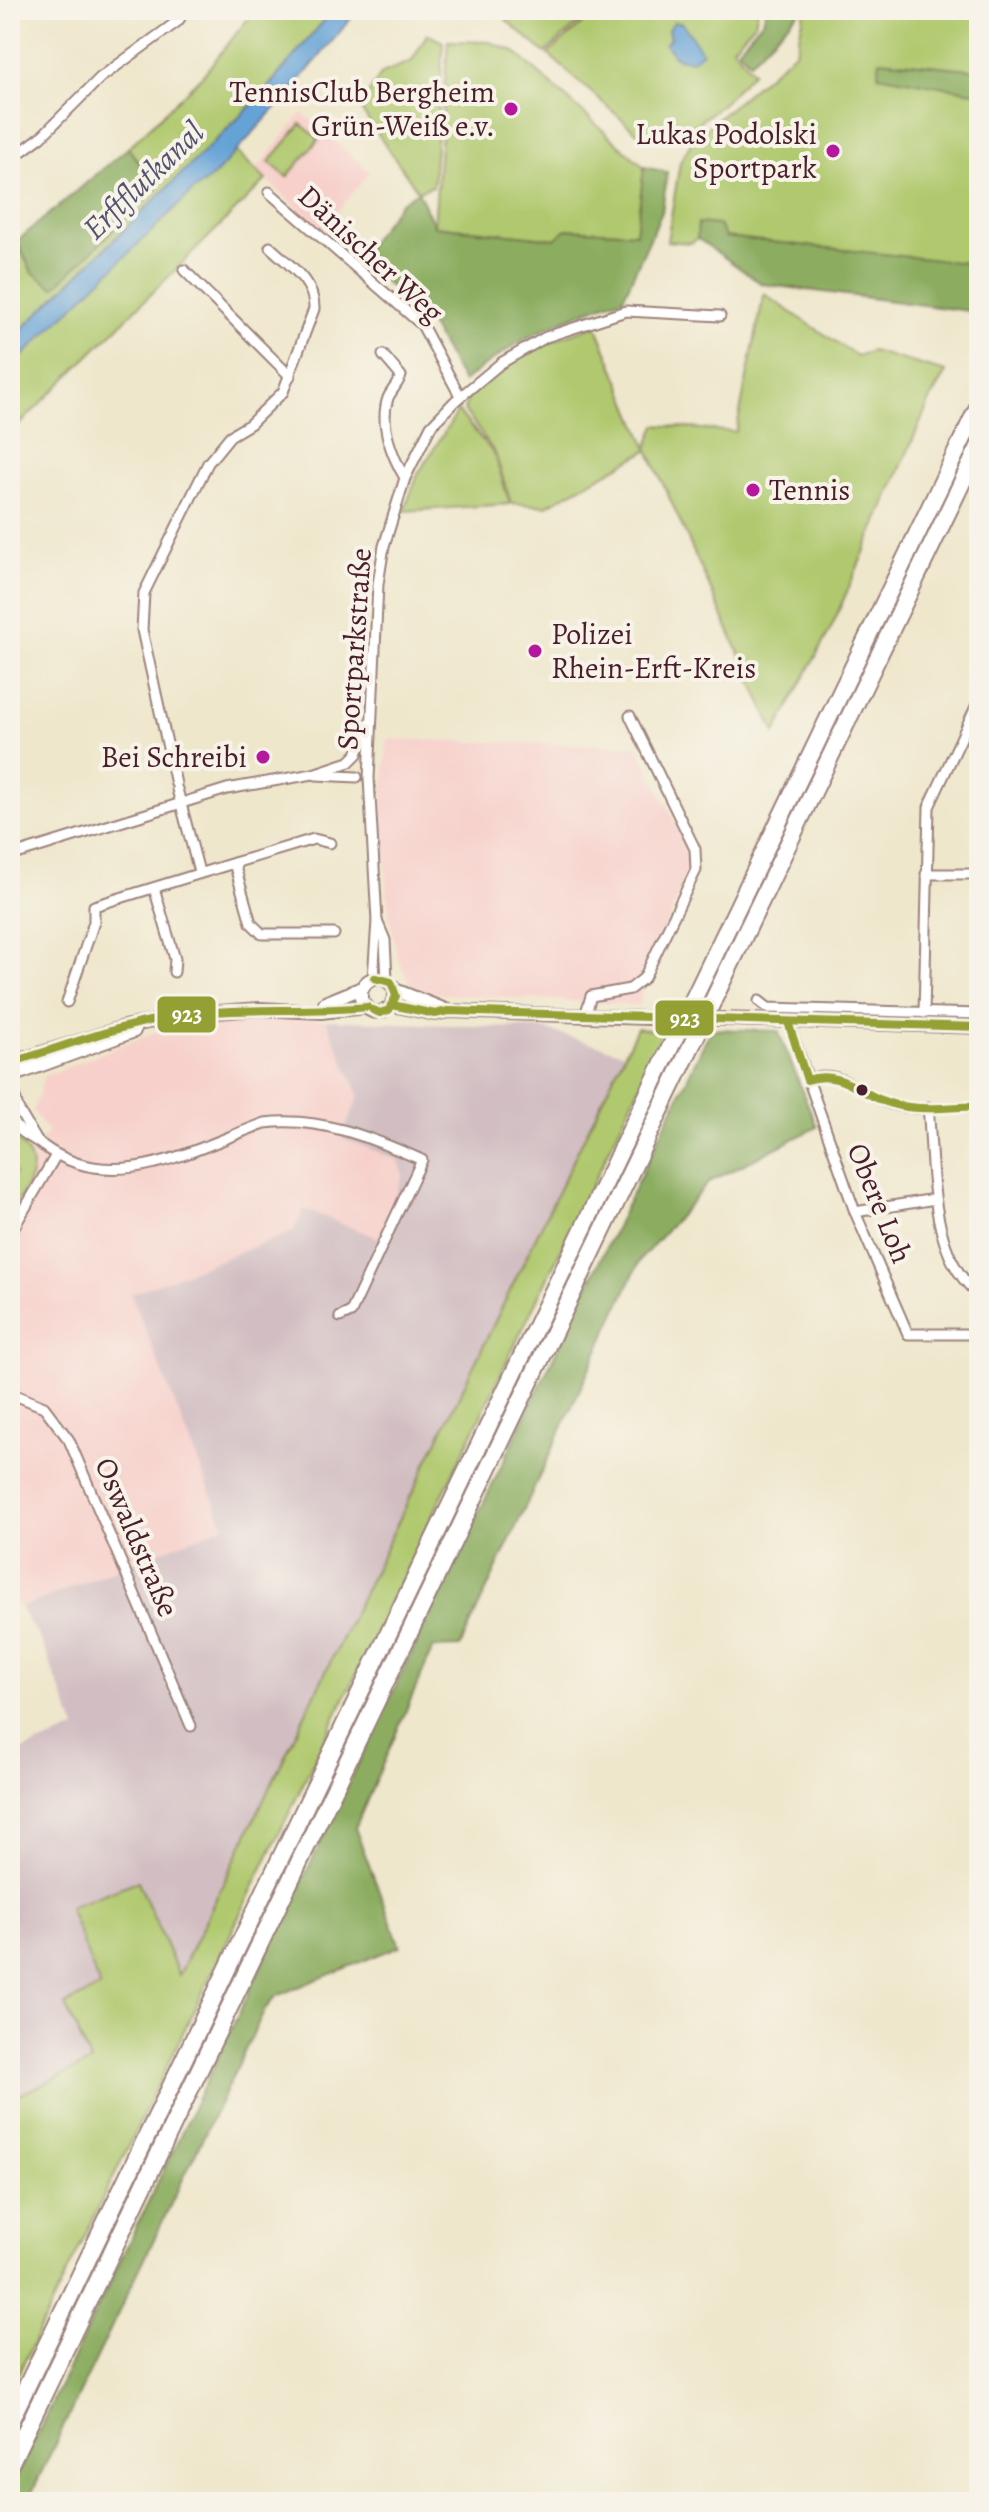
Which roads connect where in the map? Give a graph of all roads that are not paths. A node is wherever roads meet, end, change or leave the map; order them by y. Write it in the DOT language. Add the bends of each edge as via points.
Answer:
graph roads {
  1 [pos="185,10"];
  2 [pos="22,151"];
  3 [pos="269,192"];
  4 [pos="270,247"];
  5 [pos="184,270"];
  6 [pos="720,316"];
  7 [pos="383,355"];
  8 [pos="290,376"];
  9 [pos="460,396"];
  10 [pos="979,405"];
  11 [pos="979,447"];
  12 [pos="405,478"];
  13 [pos="979,700"];
  14 [pos="630,716"];
  15 [pos="371,718"];
  16 [pos="313,774"];
  17 [pos="357,777"];
  18 [pos="180,802"];
  19 [pos="330,843"];
  20 [pos="10,856"];
  21 [pos="234,863"];
  22 [pos="199,872"];
  23 [pos="926,874"];
  24 [pos="979,874"];
  25 [pos="154,888"];
  26 [pos="334,934"];
  27 [pos="174,972"];
  28 [pos="385,983"];
  29 [pos="362,988"];
  30 [pos="759,1001"];
  31 [pos="67,1002"];
  32 [pos="392,1005"];
  33 [pos="367,1007"];
  34 [pos="297,1009"];
  35 [pos="448,1011"];
  36 [pos="924,1013"];
  37 [pos="979,1014"];
  38 [pos="585,1016"];
  39 [pos="788,1022"];
  40 [pos="979,1027"];
  41 [pos="12,1073"];
  42 [pos="807,1080"];
  43 [pos="979,1106"];
  44 [pos="928,1107"];
  45 [pos="10,1118"];
  46 [pos="37,1141"];
  47 [pos="56,1155"];
  48 [pos="935,1199"];
  49 [pos="855,1212"];
  50 [pos="10,1234"];
  51 [pos="979,1294"];
  52 [pos="340,1317"];
  53 [pos="979,1334"];
  54 [pos="10,1393"];
  55 [pos="191,1726"];
  56 [pos="10,2421"];
  57 [pos="10,2464"];
  1 -- 2 [label="street" via="178,21 100,78"];
  3 -- 9 [label="street, Dänischer Weg" via="422,325"];
  4 -- 8 [label="street" via="315,295"];
  5 -- 8 [label="street"];
  6 -- 9 [label="street, Sportparkstraße" via="626,311 546,337 501,363"];
  7 -- 12 [label="street" via="401,376 385,412 392,457"];
  8 -- 18 [label="street" via="283,392 230,436 208,463 144,593 142,630"];
  9 -- 12 [label="street, Sportparkstraße" via="431,426"];
  10 -- 56 [label="highway"];
  11 -- 57 [label="highway"];
  12 -- 15 [label="street, Sportparkstraße" via="378,584"];
  13 -- 23 [label="street" via="929,807"];
  14 -- 38 [label="street" via="695,849 696,870 644,978 630,989 597,992"];
  15 -- 16 [label="street" via="349,762"];
  15 -- 28 [label="street, Sportparkstraße" via="370,826 377,921 385,940"];
  16 -- 17 [label="street"];
  16 -- 18 [label="street"];
  18 -- 20 [label="street"];
  18 -- 22 [label="street"];
  19 -- 21 [label="street" via="314,839"];
  21 -- 22 [label="street"];
  21 -- 26 [label="street" via="255,930"];
  22 -- 25 [label="street"];
  23 -- 24 [label="street"];
  23 -- 36 [label="street"];
  25 -- 27 [label="street"];
  25 -- 31 [label="street" via="94,906 94,922"];
  28 -- 29 [label="street"];
  28 -- 32 [label="street"];
  28 -- 35 [label="street"];
  29 -- 33 [label="street"];
  29 -- 34 [label="street" via="346,998"];
  30 -- 36 [label="street" via="768,1008"];
  32 -- 33 [label="street" via="380,1012"];
  32 -- 35 [label="street" via="435,1014"];
  33 -- 34 [label="street"];
  34 -- 41 [label="street" via="227,1010 159,1021"];
  35 -- 38 [label="street"];
  36 -- 37 [label="street"];
  38 -- 39 [label="street, bridge"];
  39 -- 40 [label="street"];
  39 -- 42 [label="street, Obere Loh"];
  41 -- 46 [label="street" via="18,1109"];
  42 -- 44 [label="street" via="830,1076 889,1103"];
  42 -- 49 [label="street, Obere Loh"];
  43 -- 44 [label="street"];
  44 -- 48 [label="street"];
  45 -- 46 [label="street"];
  46 -- 47 [label="street"];
  47 -- 50 [label="street"];
  47 -- 52 [label="street" via="84,1167 125,1171 265,1123 301,1121 422,1160 351,1312"];
  48 -- 49 [label="street"];
  48 -- 51 [label="street" via="942,1237 967,1286"];
  49 -- 53 [label="street, Obere Loh" via="908,1334"];
  54 -- 55 [label="street, Oswaldstraße" via="44,1407 69,1440"];
}
